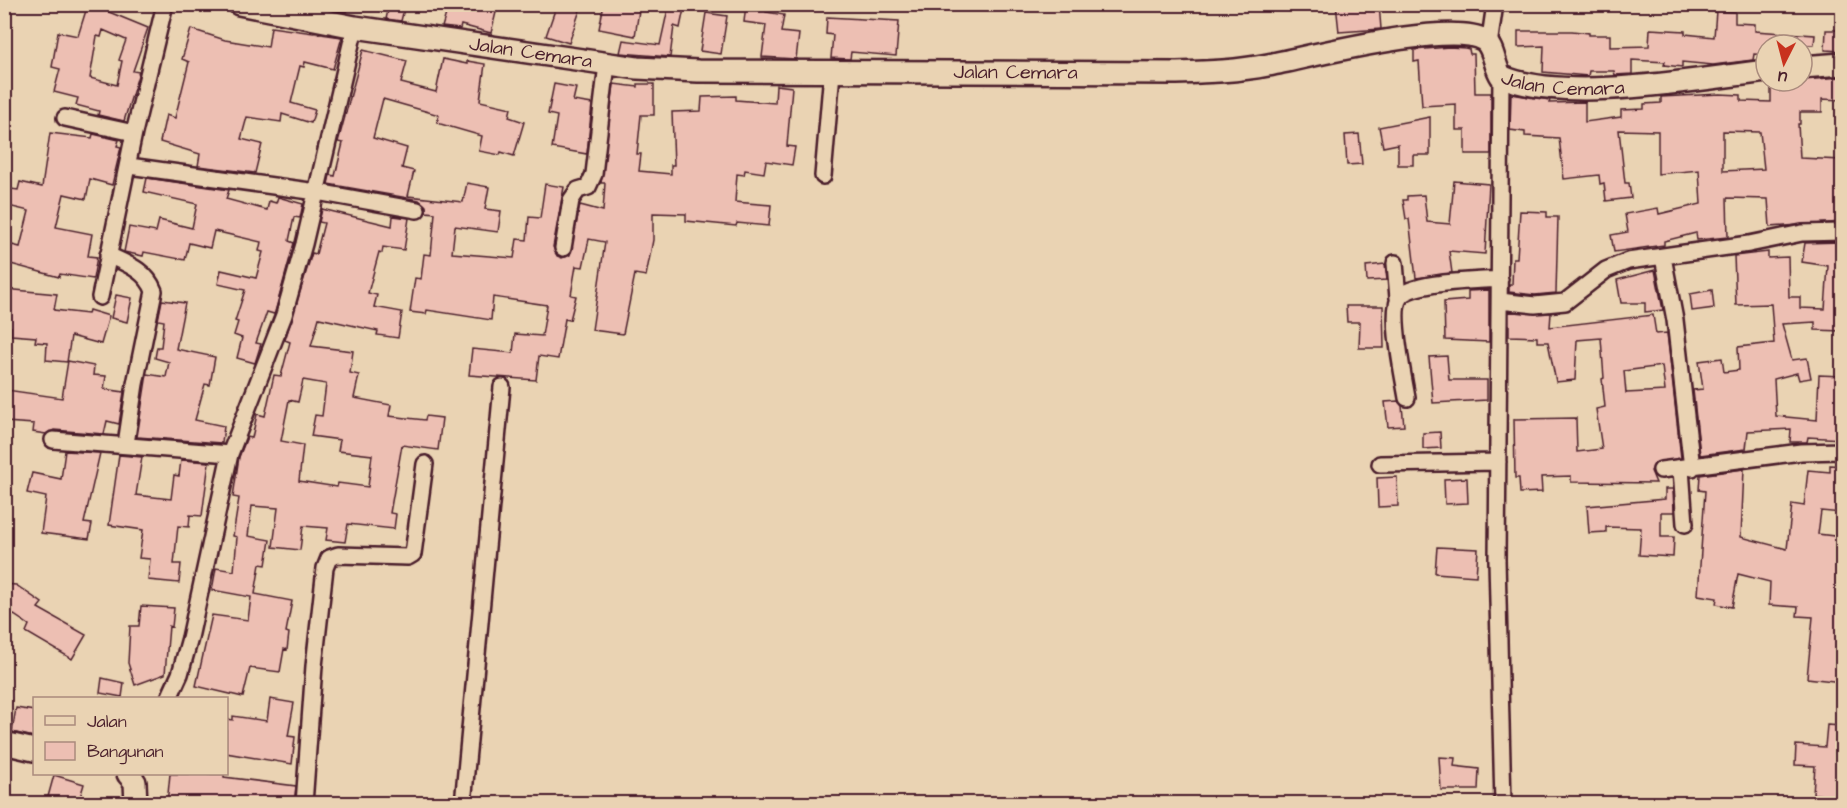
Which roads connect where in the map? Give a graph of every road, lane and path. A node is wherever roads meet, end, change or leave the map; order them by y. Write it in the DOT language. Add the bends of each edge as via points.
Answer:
graph roads {
  1 [pos="165,4"];
  2 [pos="239,4"];
  3 [pos="1495,4"];
  4 [pos="356,27"];
  5 [pos="1489,45"];
  6 [pos="607,64"];
  7 [pos="1842,64"];
  8 [pos="1814,66"];
  9 [pos="832,72"];
  10 [pos="1754,72"];
  11 [pos="1501,76"];
  12 [pos="65,118"];
  13 [pos="134,133"];
  14 [pos="129,166"];
  15 [pos="823,176"];
  16 [pos="317,192"];
  17 [pos="417,210"];
  18 [pos="1842,232"];
  19 [pos="563,248"];
  20 [pos="108,255"];
  21 [pos="1663,257"];
  22 [pos="1395,263"];
  23 [pos="1500,279"];
  24 [pos="100,297"];
  25 [pos="1398,298"];
  26 [pos="1500,301"];
  27 [pos="502,387"];
  28 [pos="1407,398"];
  29 [pos="53,440"];
  30 [pos="126,444"];
  31 [pos="1842,452"];
  32 [pos="230,454"];
  33 [pos="1498,462"];
  34 [pos="425,464"];
  35 [pos="1380,464"];
  36 [pos="1686,468"];
  37 [pos="1661,471"];
  38 [pos="1685,525"];
  39 [pos="171,697"];
  40 [pos="4,743"];
  41 [pos="33,750"];
  42 [pos="133,776"];
  43 [pos="136,804"];
  44 [pos="304,804"];
  45 [pos="463,804"];
  46 [pos="1503,804"];
  1 -- 13 [label="street"];
  2 -- 4 [label="street, Jalan Cemara"];
  3 -- 5 [label="street"];
  4 -- 6 [label="street, Jalan Cemara"];
  4 -- 16 [label="street"];
  5 -- 9 [label="street, Jalan Cemara" via="1481,39 1433,35 1241,69 1177,73"];
  5 -- 11 [label="street, Jalan Cemara"];
  6 -- 9 [label="street, Jalan Cemara" via="698,71"];
  6 -- 19 [label="street" via="594,174 588,187 578,190 571,200"];
  7 -- 8 [label="street"];
  9 -- 15 [label="street"];
  10 -- 11 [label="street, Jalan Cemara" via="1646,86 1588,88 1539,86"];
  11 -- 23 [label="street"];
  12 -- 13 [label="street"];
  13 -- 14 [label="street"];
  14 -- 16 [label="street"];
  14 -- 20 [label="street"];
  16 -- 17 [label="street"];
  16 -- 32 [label="street" via="284,315"];
  18 -- 21 [label="street" via="1802,233"];
  20 -- 24 [label="street"];
  20 -- 30 [label="street" via="135,267 150,280 154,291"];
  21 -- 26 [label="street" via="1628,261 1606,270 1565,302 1535,305"];
  21 -- 36 [label="street" via="1675,320"];
  22 -- 25 [label="street"];
  23 -- 25 [label="street" via="1421,288"];
  23 -- 26 [label="street"];
  25 -- 28 [label="street" via="1396,318"];
  26 -- 33 [label="street"];
  27 -- 45 [label="street"];
  29 -- 30 [label="street"];
  30 -- 32 [label="street"];
  31 -- 36 [label="street" via="1802,452"];
  32 -- 39 [label="street" via="190,638"];
  33 -- 35 [label="street"];
  33 -- 46 [label="street" via="1497,615"];
  34 -- 44 [label="street" via="414,554 338,555 329,558 325,568"];
  36 -- 37 [label="street"];
  36 -- 38 [label="street"];
  40 -- 41 [label="street"];
  42 -- 43 [label="street"];
}
